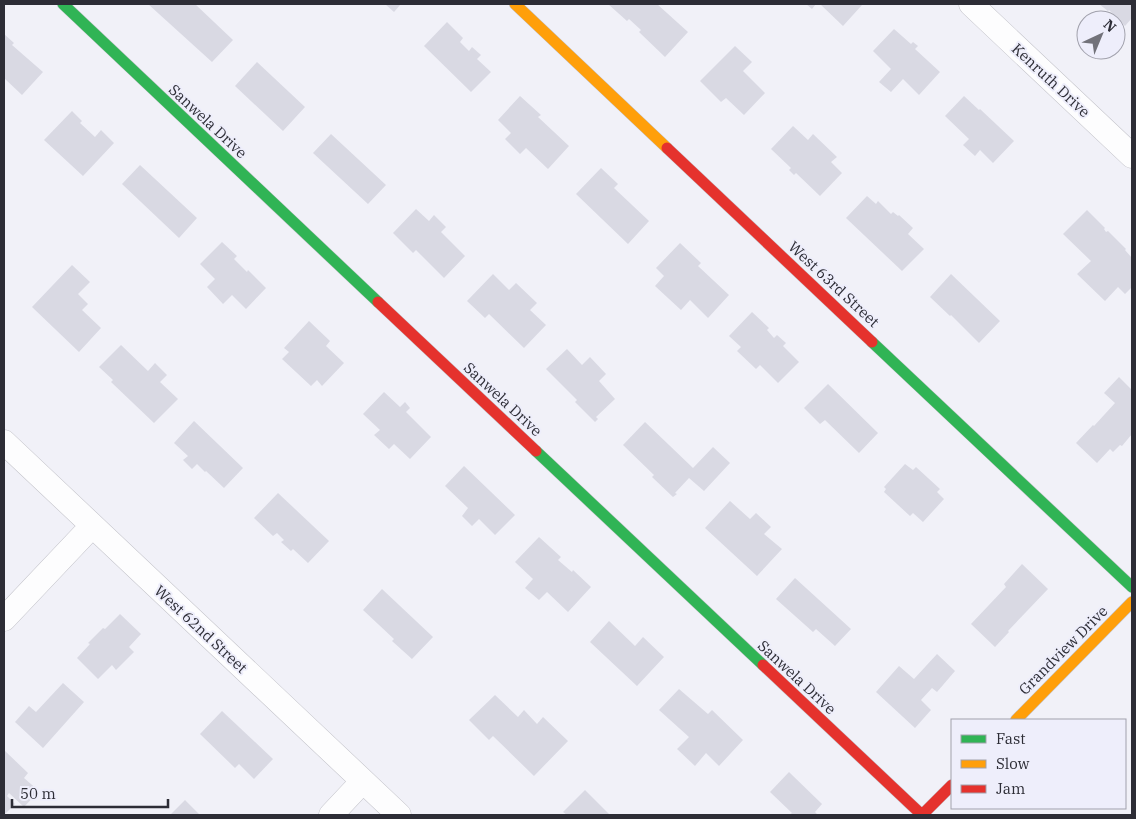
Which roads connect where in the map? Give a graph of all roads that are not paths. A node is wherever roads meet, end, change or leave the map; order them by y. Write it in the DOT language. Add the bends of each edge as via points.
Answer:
graph roads {
  1 [pos="63,4"];
  2 [pos="515,4"];
  3 [pos="971,4"];
  4 [pos="1132,156"];
  5 [pos="4,442"];
  6 [pos="92,526"];
  7 [pos="1132,587"];
  8 [pos="1132,602"];
  9 [pos="4,619"];
  10 [pos="1017,719"];
  11 [pos="362,782"];
  12 [pos="951,786"];
  13 [pos="330,815"];
  14 [pos="398,815"];
  15 [pos="922,815"];
  1 -- 15 [label="street, Sanwela Drive"];
  2 -- 7 [label="street, West 63rd Street"];
  3 -- 4 [label="street, Kenruth Drive"];
  5 -- 6 [label="street, West 62nd Street"];
  6 -- 9 [label="street"];
  6 -- 11 [label="street, West 62nd Street"];
  8 -- 10 [label="street, Grandview Drive"];
  11 -- 13 [label="street"];
  11 -- 14 [label="street, West 62nd Street"];
  12 -- 15 [label="street"];
}
